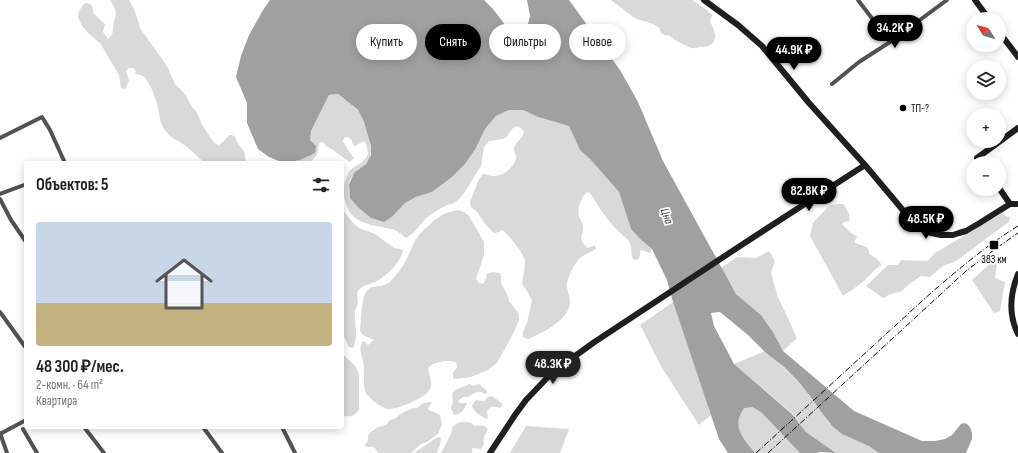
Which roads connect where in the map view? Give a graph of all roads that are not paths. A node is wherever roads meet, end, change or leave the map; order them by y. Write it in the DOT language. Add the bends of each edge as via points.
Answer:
graph roads {
  1 [pos="704,0"];
  2 [pos="858,0"];
  3 [pos="947,0"];
  4 [pos="975,0"];
  5 [pos="984,12"];
  6 [pos="1006,41"];
  7 [pos="890,42"];
  8 [pos="1018,57"];
  9 [pos="832,84"];
  10 [pos="1018,128"];
  11 [pos="0,138"];
  12 [pos="980,156"];
  13 [pos="64,161"];
  14 [pos="865,165"];
  15 [pos="24,185"];
  16 [pos="0,194"];
  17 [pos="1004,196"];
  18 [pos="0,200"];
  19 [pos="1010,204"];
  20 [pos="1018,204"];
  21 [pos="24,239"];
  22 [pos="1018,274"];
  23 [pos="0,312"];
  24 [pos="1018,334"];
  25 [pos="24,345"];
  26 [pos="24,421"];
  27 [pos="23,429"];
  28 [pos="86,429"];
  29 [pos="204,429"];
  30 [pos="283,429"];
  31 [pos="0,434"];
  32 [pos="7,453"];
  33 [pos="37,453"];
  34 [pos="104,453"];
  35 [pos="222,453"];
  36 [pos="295,453"];
  37 [pos="490,453"];
  1 -- 14 [label="street" via="762,46"];
  2 -- 7 [label="street"];
  3 -- 7 [label="street"];
  4 -- 5 [label="street"];
  6 -- 8 [label="street"];
  7 -- 9 [label="street"];
  10 -- 12 [label="street"];
  11 -- 13 [label="street" via="42,117"];
  14 -- 19 [label="street" via="912,221 922,229 936,234 953,235 966,231"];
  14 -- 37 [label="street" via="560,367 526,400"];
  15 -- 16 [label="street"];
  17 -- 19 [label="street"];
  18 -- 21 [label="street"];
  19 -- 20 [label="street"];
  22 -- 24 [label="street" via="1010,308"];
  23 -- 25 [label="street"];
  26 -- 31 [label="street"];
  27 -- 33 [label="street"];
  28 -- 34 [label="street"];
  29 -- 35 [label="street"];
  30 -- 36 [label="street"];
  31 -- 32 [label="street"];
}
